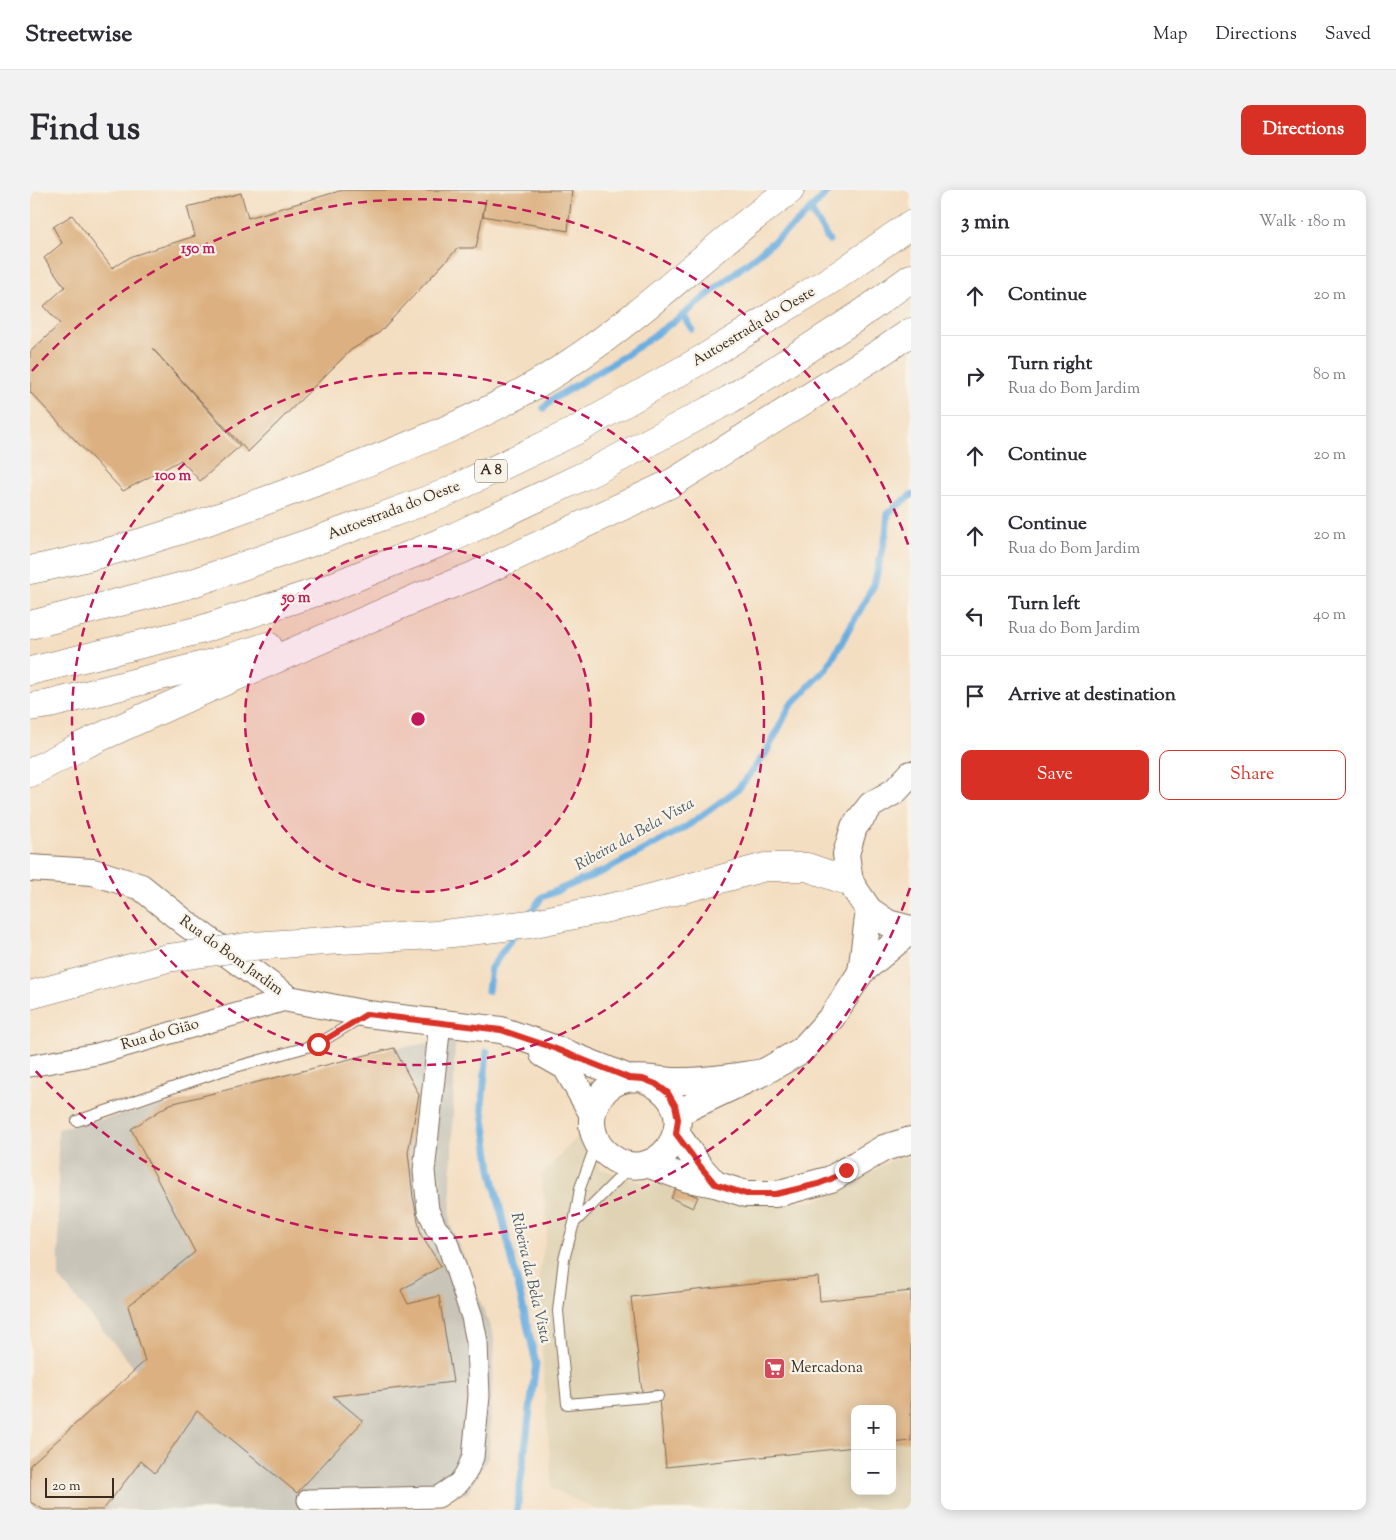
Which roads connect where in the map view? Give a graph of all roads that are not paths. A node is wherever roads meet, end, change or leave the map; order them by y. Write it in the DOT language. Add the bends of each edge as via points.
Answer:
graph roads {
  1 [pos="790,190"];
  2 [pos="772,198"];
  3 [pos="911,224"];
  4 [pos="911,278"];
  5 [pos="911,332"];
  6 [pos="30,570"];
  7 [pos="419,597"];
  8 [pos="30,625"];
  9 [pos="30,671"];
  10 [pos="30,708"];
  11 [pos="30,773"];
  12 [pos="906,785"];
  13 [pos="30,868"];
  14 [pos="850,882"];
  15 [pos="869,910"];
  16 [pos="911,929"];
  17 [pos="861,972"];
  18 [pos="30,995"];
  19 [pos="289,998"];
  20 [pos="367,1014"];
  21 [pos="440,1023"];
  22 [pos="501,1030"];
  23 [pos="30,1066"];
  24 [pos="764,1072"];
  25 [pos="636,1079"];
  26 [pos="592,1114"];
  27 [pos="77,1121"];
  28 [pos="677,1123"];
  29 [pos="911,1140"];
  30 [pos="596,1142"];
  31 [pos="639,1164"];
  32 [pos="715,1184"];
  33 [pos="574,1223"];
  34 [pos="658,1396"];
  35 [pos="308,1500"];
  1 -- 2 [label="highway"];
  2 -- 6 [label="highway" via="641,309 576,359 508,401 380,458 235,512 79,560"];
  3 -- 8 [label="highway, Autoestrada do Oeste / A 8" via="840,274 706,357 576,431 441,495 187,585"];
  4 -- 9 [label="highway" via="728,400 594,471 454,536 329,588 200,630"];
  5 -- 7 [label="highway" via="672,483 473,576"];
  7 -- 10 [label="highway" via="216,662"];
  7 -- 11 [label="highway" via="82,745"];
  12 -- 14 [label="street" via="871,805 854,827 846,854"];
  13 -- 19 [label="street, Rua do Bom Jardim" via="93,872 141,887"];
  14 -- 15 [label="street"];
  14 -- 18 [label="highway, bridge" via="807,867 765,867 632,903 530,924 434,935 253,946 168,958"];
  15 -- 16 [label="street" via="888,923"];
  15 -- 17 [label="street"];
  16 -- 17 [label="street"];
  17 -- 24 [label="street" via="832,1017 802,1050"];
  19 -- 20 [label="street, Rua do Bom Jardim"];
  19 -- 23 [label="street, Rua do Gião" via="97,1054"];
  20 -- 21 [label="street, Rua do Bom Jardim"];
  20 -- 27 [label="lane" via="318,1044 221,1071"];
  21 -- 22 [label="street, Rua do Bom Jardim"];
  21 -- 35 [label="street" via="424,1171 428,1210 436,1228 446,1239 477,1342 479,1396 473,1457 459,1483 438,1497"];
  22 -- 25 [label="street, Rua do Bom Jardim"];
  22 -- 26 [label="street, Rua do Bom Jardim" via="566,1067"];
  24 -- 25 [label="street" via="678,1081"];
  24 -- 28 [label="street"];
  25 -- 26 [label="street" via="616,1082 605,1090"];
  25 -- 28 [label="street" via="656,1084 668,1093 675,1105"];
  26 -- 30 [label="street"];
  28 -- 31 [label="street" via="670,1147 660,1157"];
  28 -- 32 [label="street" via="700,1166"];
  29 -- 32 [label="street" via="884,1148 831,1179 776,1194 746,1194"];
  30 -- 31 [label="street" via="605,1154 618,1162"];
  30 -- 33 [label="lane" via="580,1188"];
  31 -- 32 [label="street"];
  31 -- 33 [label="lane"];
  33 -- 34 [label="lane" via="564,1259 558,1312 567,1404"];
}
